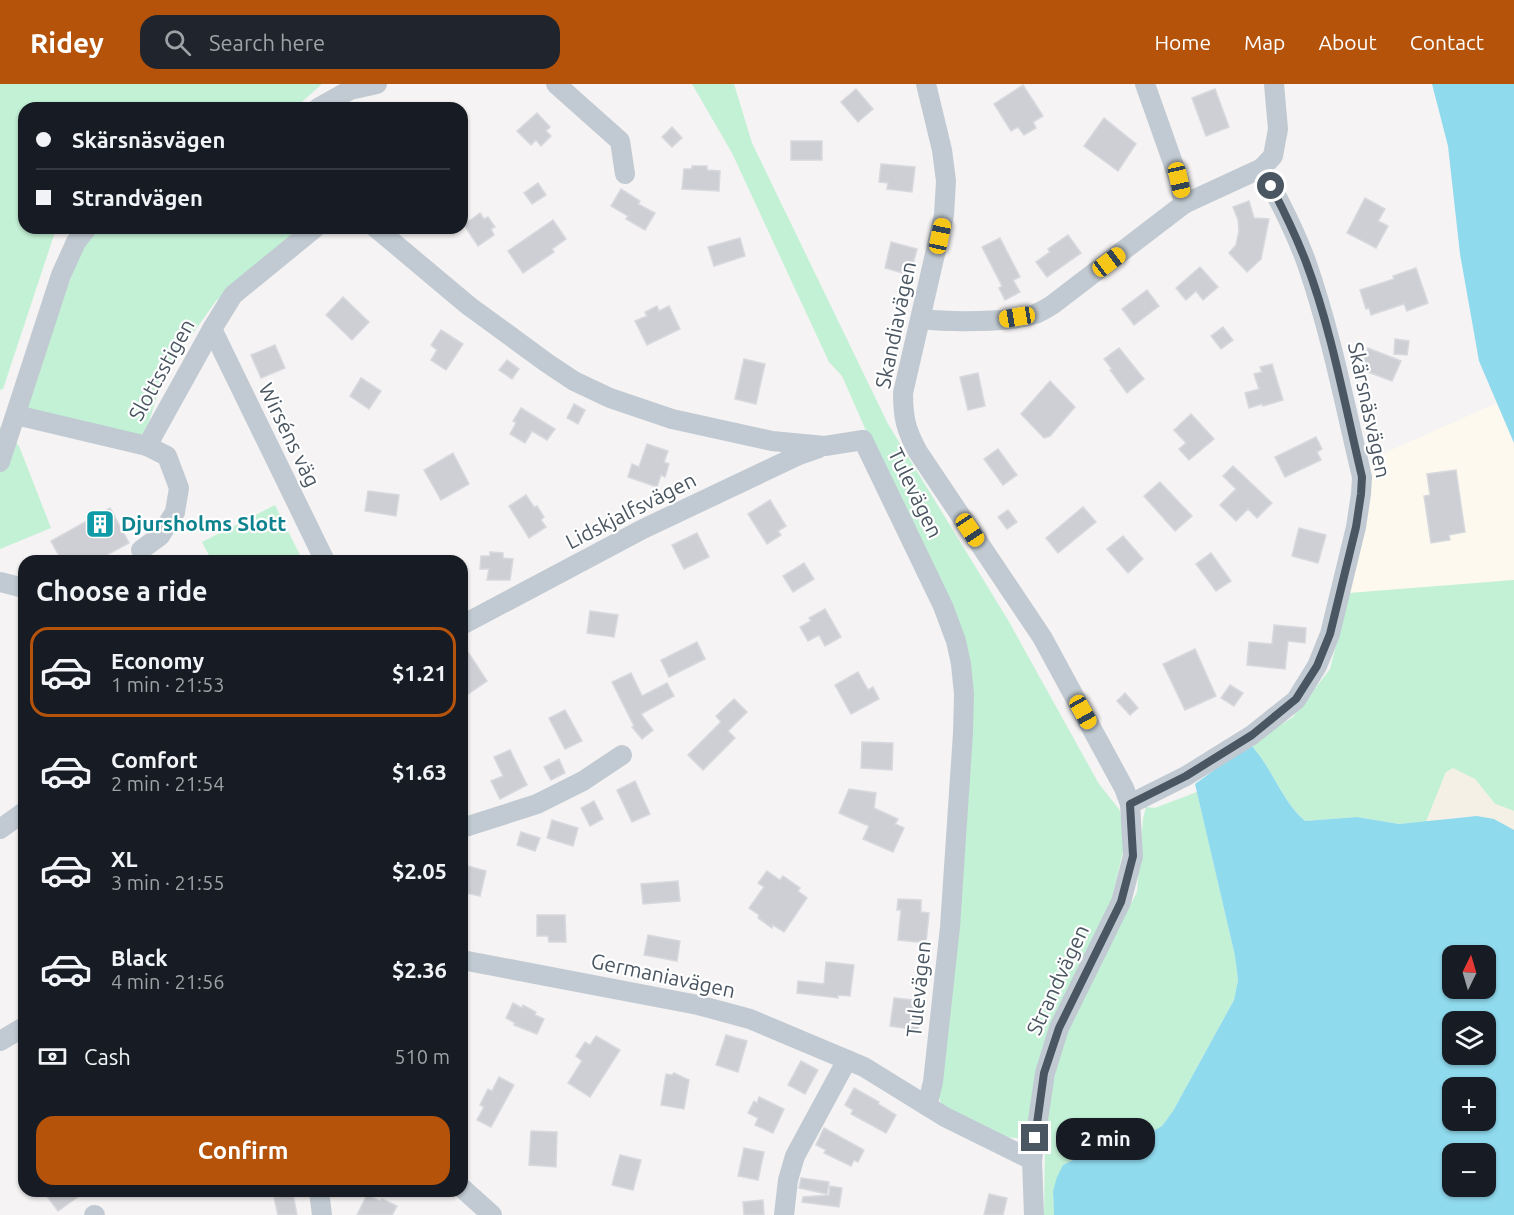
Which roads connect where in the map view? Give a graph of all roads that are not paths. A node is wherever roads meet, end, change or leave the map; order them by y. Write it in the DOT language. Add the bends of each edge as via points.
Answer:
graph roads {
  1 [pos="377,84"];
  2 [pos="556,84"];
  3 [pos="926,84"];
  4 [pos="1144,84"];
  5 [pos="1274,84"];
  6 [pos="329,102"];
  7 [pos="620,141"];
  8 [pos="637,155"];
  9 [pos="1262,168"];
  10 [pos="625,174"];
  11 [pos="1185,204"];
  12 [pos="82,234"];
  13 [pos="308,234"];
  14 [pos="383,234"];
  15 [pos="921,318"];
  16 [pos="212,329"];
  17 [pos="16,415"];
  18 [pos="147,446"];
  19 [pos="825,446"];
  20 [pos="0,462"];
  21 [pos="141,550"];
  22 [pos="322,555"];
  23 [pos="0,582"];
  24 [pos="18,586"];
  25 [pos="468,622"];
  26 [pos="622,755"];
  27 [pos="1130,804"];
  28 [pos="18,816"];
  29 [pos="468,826"];
  30 [pos="0,829"];
  31 [pos="468,961"];
  32 [pos="18,1030"];
  33 [pos="0,1041"];
  34 [pos="847,1060"];
  35 [pos="927,1107"];
  36 [pos="1032,1160"];
  37 [pos="468,1195"];
  38 [pos="319,1197"];
  39 [pos="483,1213"];
  40 [pos="322,1215"];
  41 [pos="784,1215"];
  42 [pos="1034,1215"];
  1 -- 6 [label="street" via="350,90"];
  2 -- 7 [label="street"];
  3 -- 15 [label="street, Skandiavägen" via="942,150 945,181 944,215"];
  4 -- 11 [label="street"];
  5 -- 9 [label="street" via="1278,129 1273,156"];
  7 -- 8 [label="street"];
  7 -- 10 [label="street"];
  9 -- 11 [label="street"];
  9 -- 27 [label="street, Skärsnäsvägen" via="1307,264 1330,342 1362,477 1356,527 1330,634 1317,666 1296,699 1252,735 1186,776"];
  11 -- 15 [label="street" via="1034,315 1001,320"];
  12 -- 17 [label="street" via="61,275"];
  13 -- 16 [label="street, Slottsstigen" via="233,295"];
  14 -- 19 [label="street, Tulevägen" via="469,306 574,381 636,408 693,424 772,441"];
  15 -- 27 [label="street, Skandiavägen" via="903,393 906,430 1042,637"];
  16 -- 18 [label="street, Slottsstigen"];
  16 -- 22 [label="street, Wirséns väg"];
  17 -- 18 [label="street"];
  17 -- 20 [label="street"];
  18 -- 21 [label="street, Slottsstigen" via="167,456 179,488 170,524"];
  19 -- 25 [label="street, Lidskjalfsvägen" via="643,530"];
  19 -- 35 [label="street, Tulevägen" via="863,440 943,606 961,664 963,733 950,927"];
  23 -- 24 [label="street"];
  26 -- 29 [label="street" via="583,781 537,804"];
  27 -- 36 [label="street, Strandvägen" via="1133,856 1121,902 1059,1028 1044,1073"];
  28 -- 30 [label="street"];
  31 -- 34 [label="street, Germaniavägen" via="698,1005 750,1019"];
  32 -- 33 [label="street"];
  34 -- 35 [label="street, Germaniavägen" via="864,1066"];
  34 -- 41 [label="street" via="795,1156"];
  35 -- 36 [label="street, Germaniavägen"];
  36 -- 42 [label="street, Strandvägen"];
  37 -- 39 [label="street"];
  38 -- 40 [label="street"];
}
